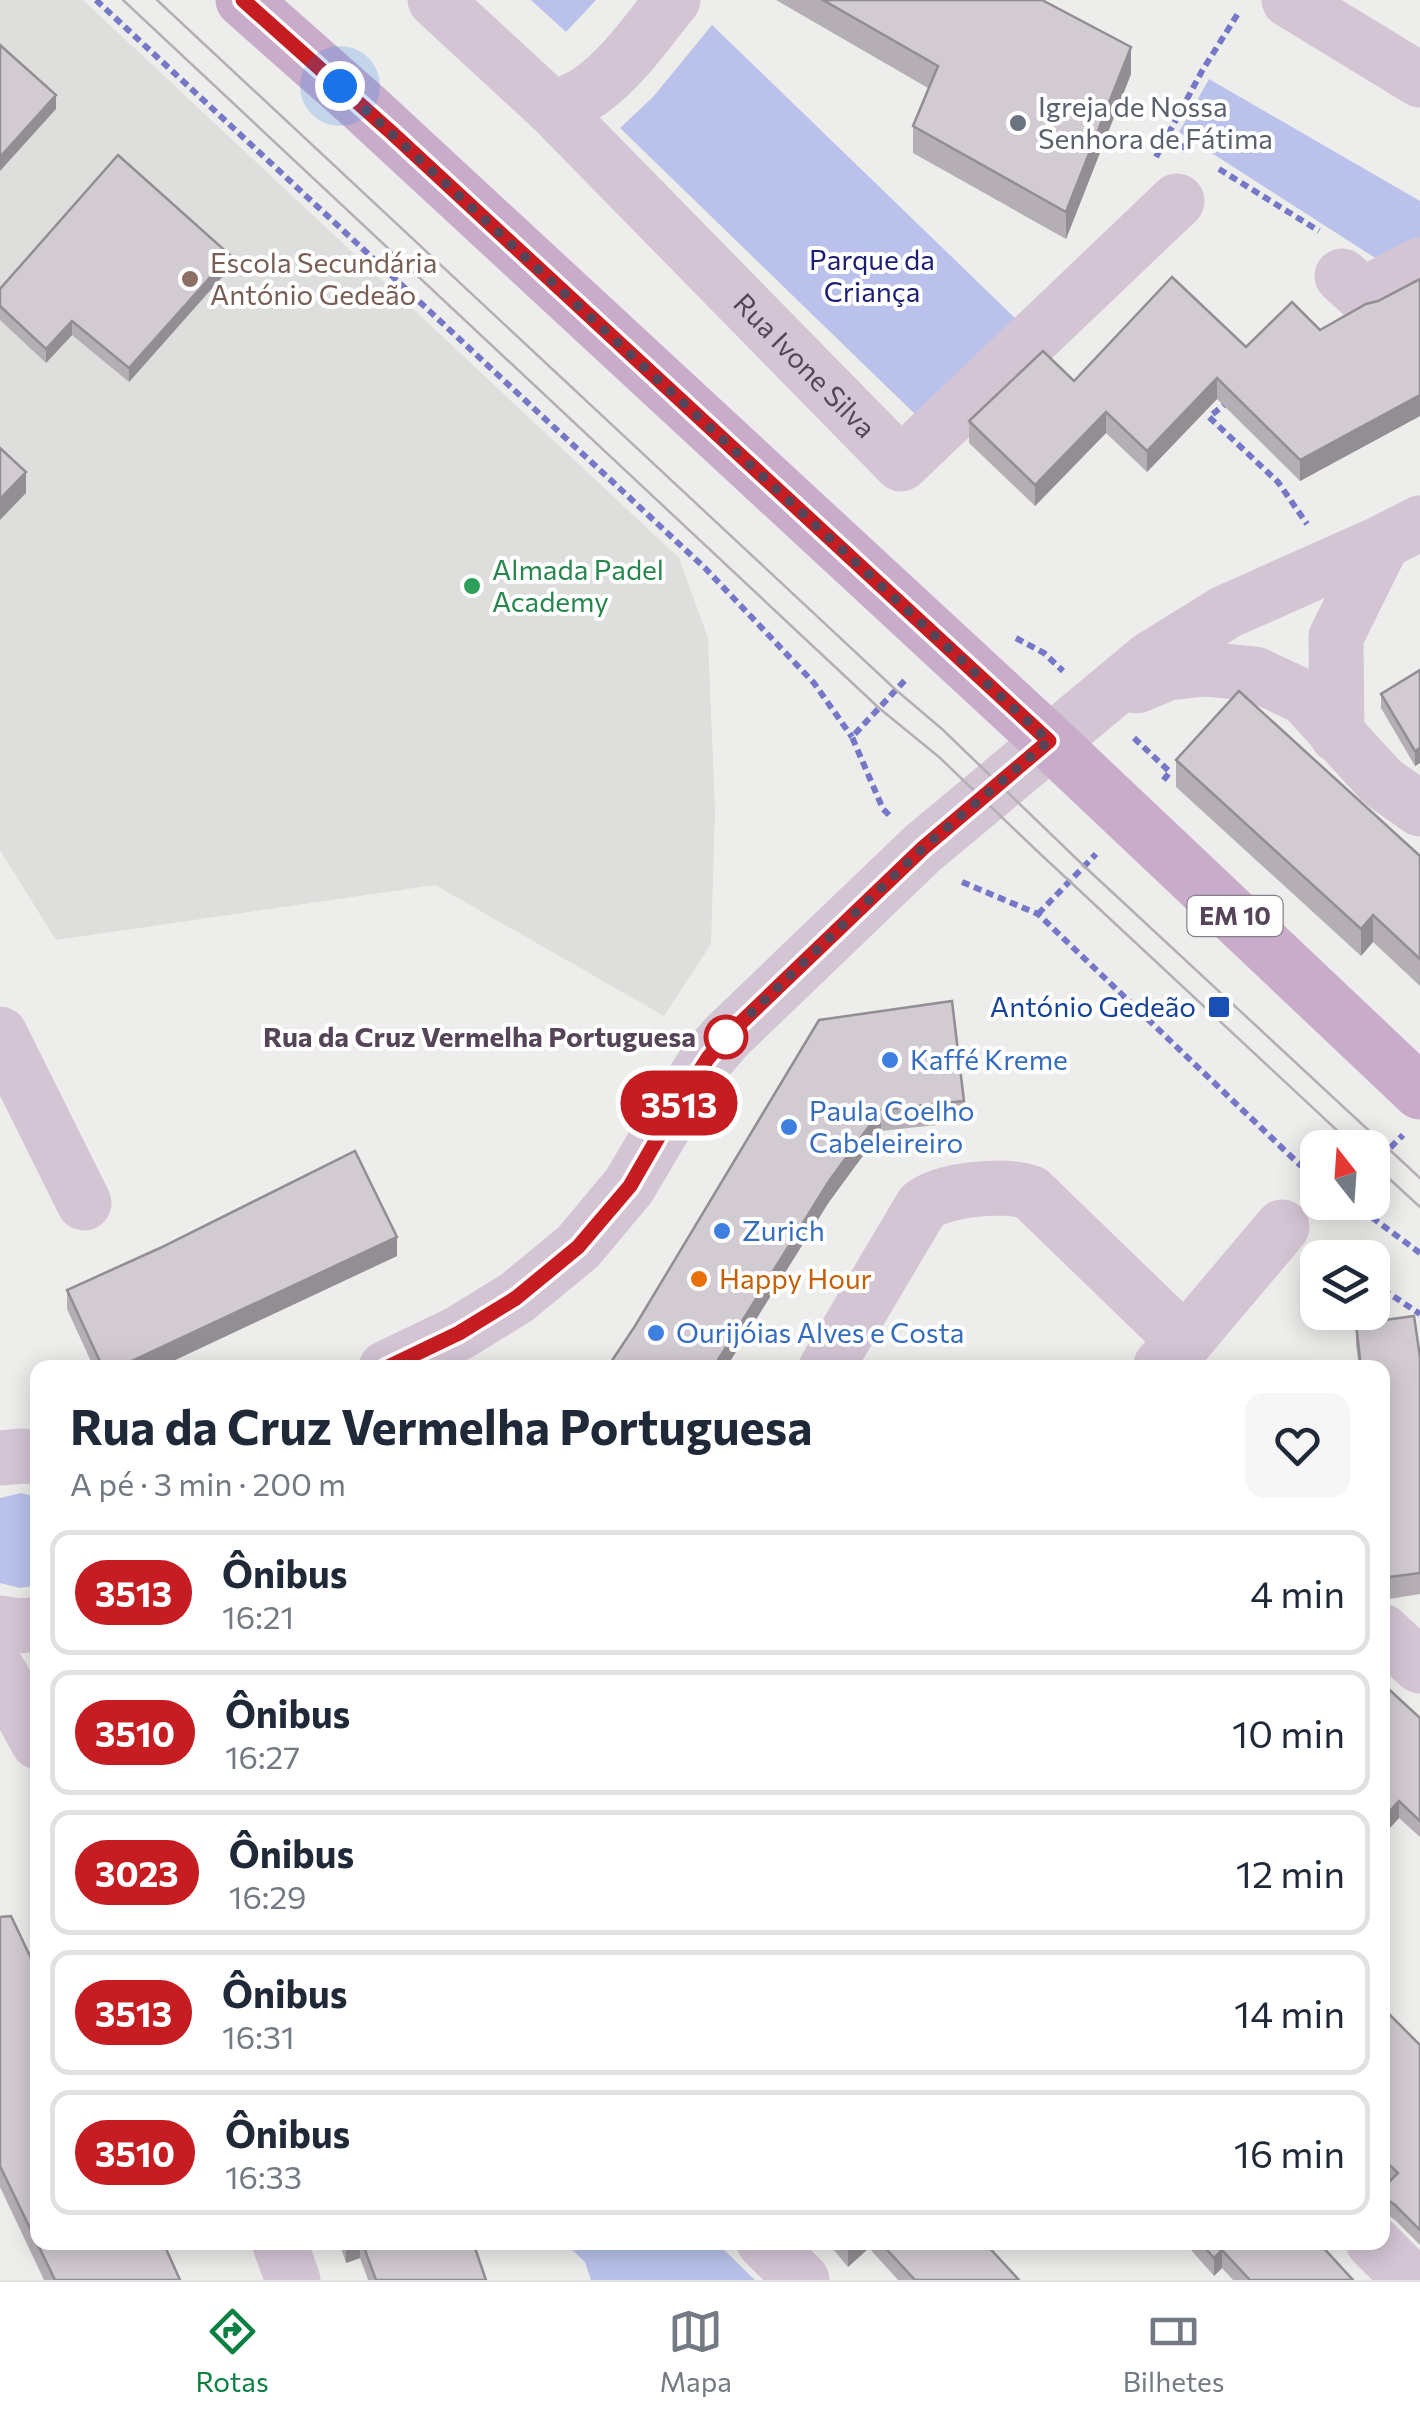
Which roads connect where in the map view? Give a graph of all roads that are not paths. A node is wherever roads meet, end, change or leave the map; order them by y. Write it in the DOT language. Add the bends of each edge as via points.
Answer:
graph roads {
  1 [pos="243,0"];
  2 [pos="435,0"];
  3 [pos="672,0"];
  4 [pos="1289,0"];
  5 [pos="1420,80"];
  6 [pos="553,109"];
  7 [pos="1185,174"];
  8 [pos="1336,257"];
  9 [pos="1420,265"];
  10 [pos="1401,532"];
  11 [pos="1095,703"];
  12 [pos="1338,735"];
  13 [pos="1049,741"];
  14 [pos="1420,809"];
  15 [pos="0,1034"];
  16 [pos="1416,1110"];
  17 [pos="84,1203"];
  18 [pos="1282,1227"];
  19 [pos="457,1352"];
  20 [pos="1172,1354"];
  21 [pos="422,1360"];
  22 [pos="831,1360"];
  23 [pos="0,1623"];
  24 [pos="30,1625"];
  25 [pos="1390,1638"];
  26 [pos="1420,1666"];
  27 [pos="0,1673"];
  28 [pos="30,1727"];
  29 [pos="282,2250"];
  30 [pos="772,2250"];
  31 [pos="1381,2250"];
  32 [pos="293,2280"];
  33 [pos="802,2280"];
  34 [pos="1410,2280"];
  1 -- 13 [label="main road, EM 10"];
  2 -- 6 [label="street, Rua Ivone Silva"];
  3 -- 6 [label="street" via="622,62 588,92"];
  4 -- 5 [label="street"];
  6 -- 7 [label="street, Rua Ivone Silva" via="901,464"];
  8 -- 9 [label="street" via="1364,295"];
  10 -- 11 [label="street" via="1226,612"];
  10 -- 12 [label="street" via="1336,637"];
  11 -- 12 [label="street" via="1168,672 1255,674 1304,697"];
  11 -- 13 [label="street"];
  12 -- 14 [label="street" via="1382,782"];
  13 -- 16 [label="main road, EM 10"];
  13 -- 19 [label="street" via="923,848 726,1037 630,1186 578,1247"];
  15 -- 17 [label="street"];
  18 -- 20 [label="street"];
  19 -- 21 [label="street"];
  20 -- 22 [label="street" via="1031,1192 1008,1187 942,1195 922,1206"];
  23 -- 24 [label="street"];
  25 -- 26 [label="street"];
  27 -- 28 [label="street"];
  29 -- 32 [label="street"];
  30 -- 33 [label="street"];
  31 -- 34 [label="street"];
}
